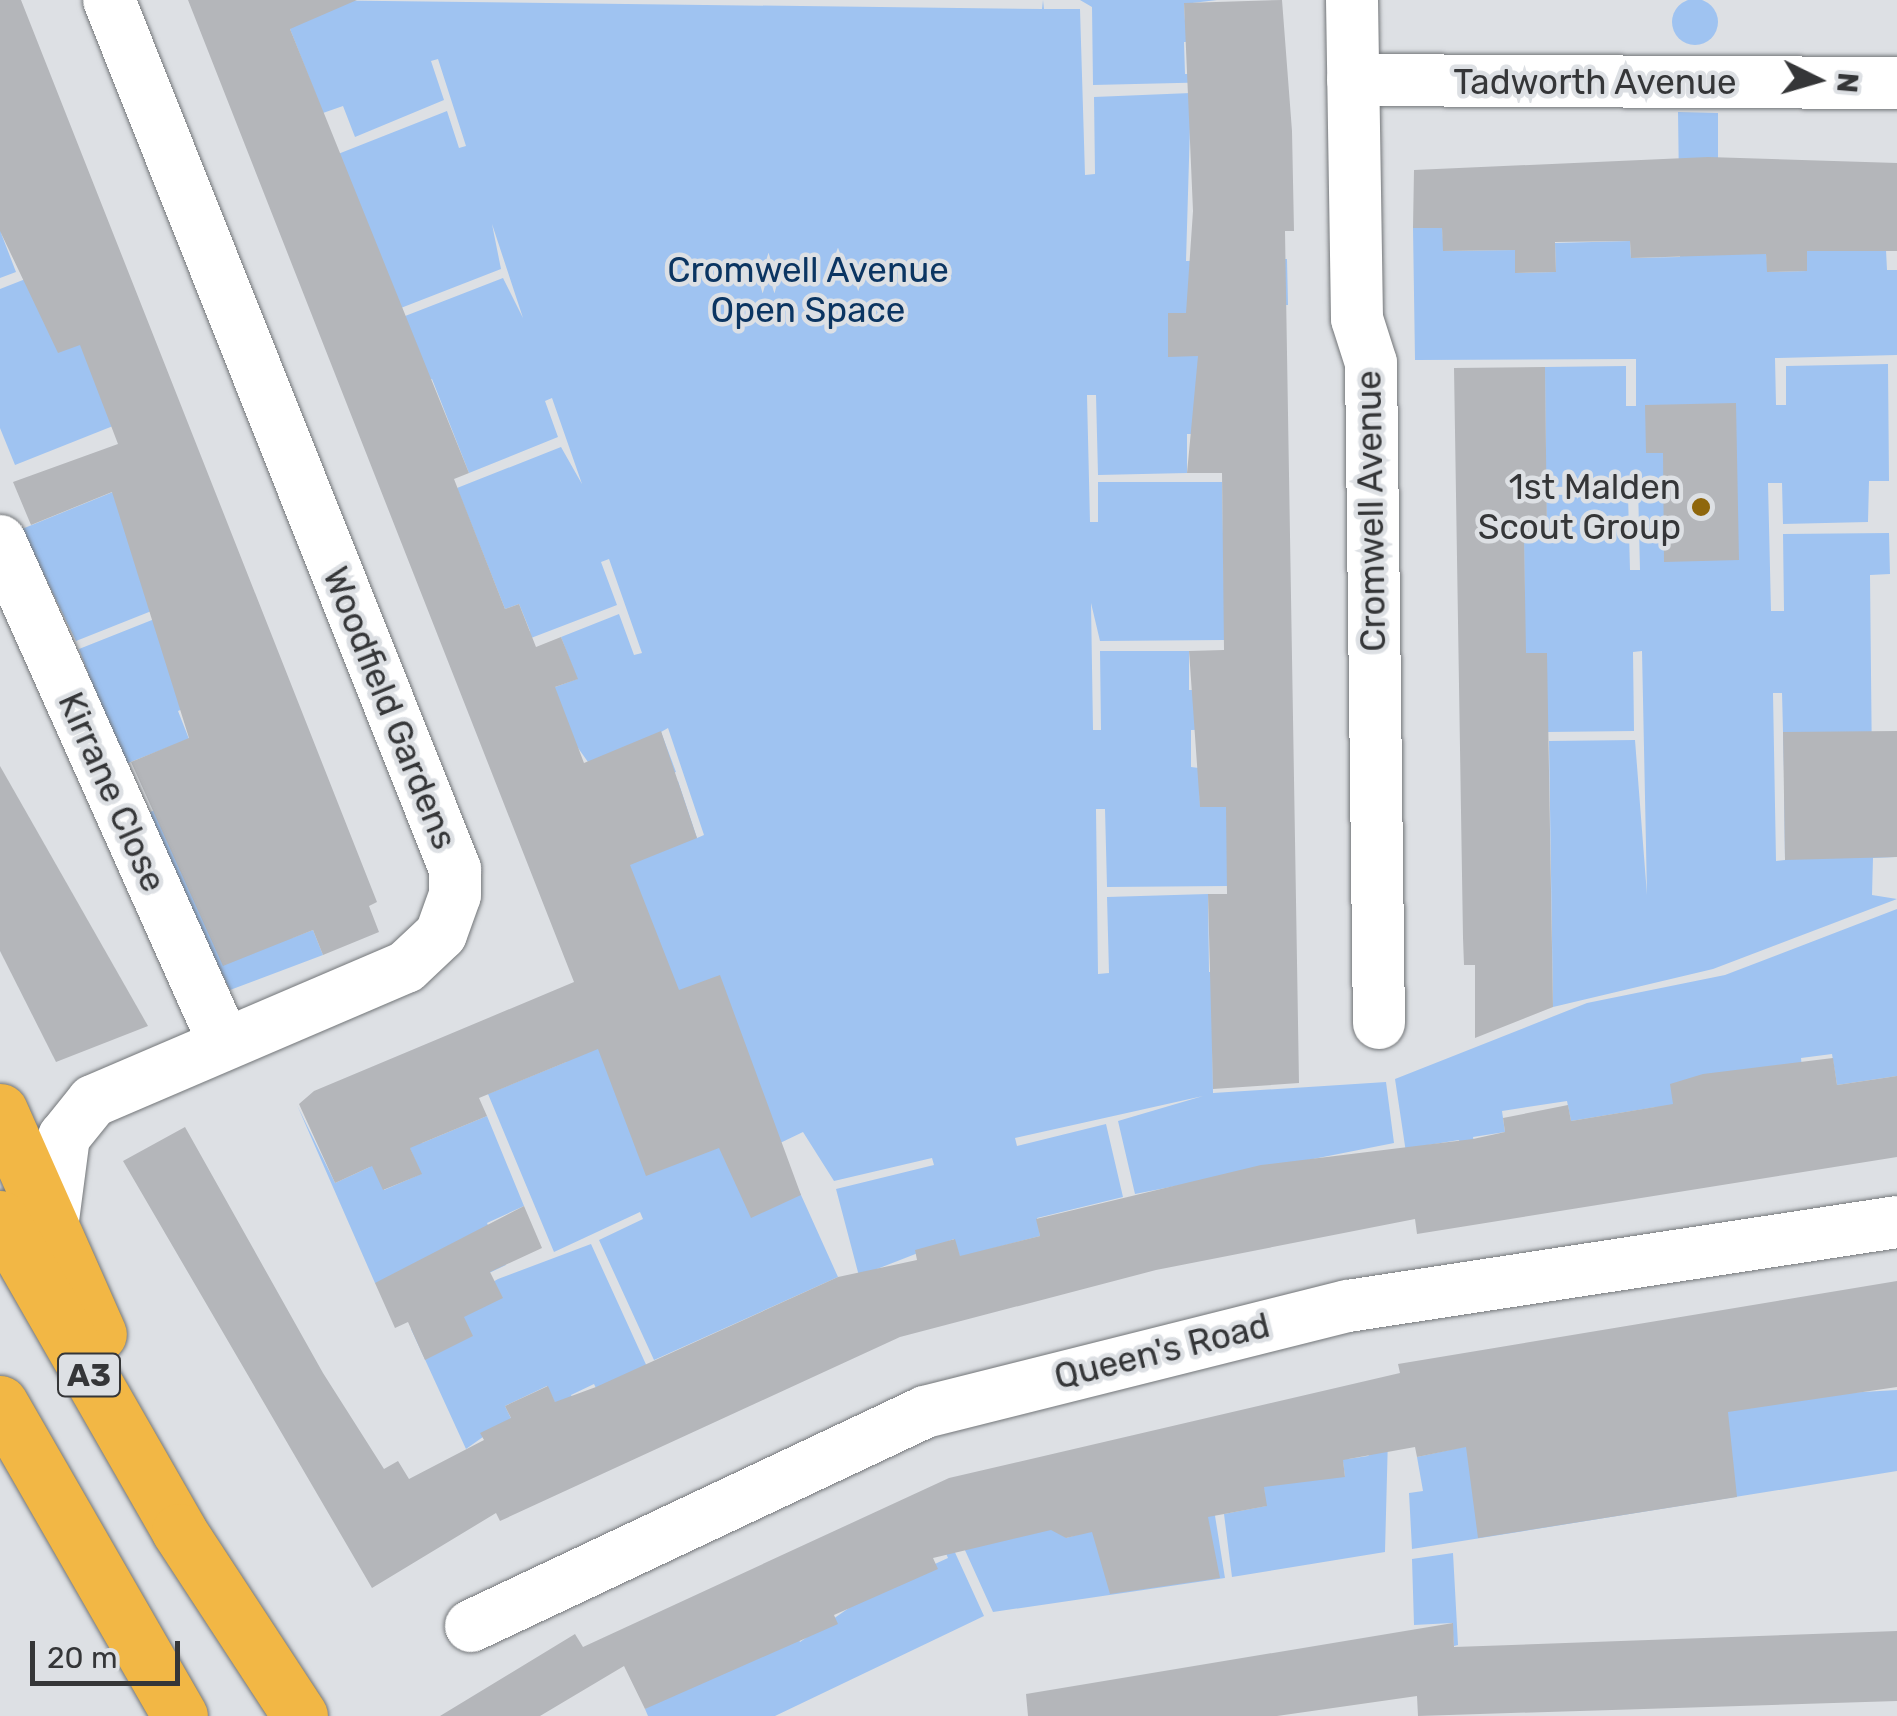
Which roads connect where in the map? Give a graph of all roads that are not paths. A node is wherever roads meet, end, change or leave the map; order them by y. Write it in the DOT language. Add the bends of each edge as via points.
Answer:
graph roads {
  1 [pos="109,0"];
  2 [pos="1352,0"];
  3 [pos="1353,80"];
  4 [pos="1897,83"];
  5 [pos="0,540"];
  6 [pos="1379,1023"];
  7 [pos="224,1042"];
  8 [pos="0,1111"];
  9 [pos="0,1218"];
  10 [pos="53,1220"];
  11 [pos="1897,1222"];
  12 [pos="0,1403"];
  13 [pos="0,1468"];
  14 [pos="179,1532"];
  15 [pos="102,1590"];
  16 [pos="471,1626"];
  17 [pos="180,1716"];
  18 [pos="300,1716"];
  1 -- 7 [label="street, Woodfield Gardens" via="455,869 451,916 406,967"];
  2 -- 3 [label="street, Cromwell Avenue"];
  3 -- 4 [label="street, Tadworth Avenue"];
  3 -- 6 [label="street, Cromwell Avenue" via="1357,320 1371,363"];
  5 -- 7 [label="street, Kirrane Close"];
  7 -- 10 [label="street, Woodfield Gardens" via="73,1118"];
  8 -- 10 [label="highway"];
  9 -- 14 [label="highway, A3"];
  10 -- 14 [label="highway"];
  11 -- 16 [label="street, Queen's Road" via="1348,1306 925,1412"];
  12 -- 15 [label="highway, A3"];
  13 -- 15 [label="highway"];
  14 -- 18 [label="highway, A3"];
  15 -- 17 [label="highway, A3"];
}
